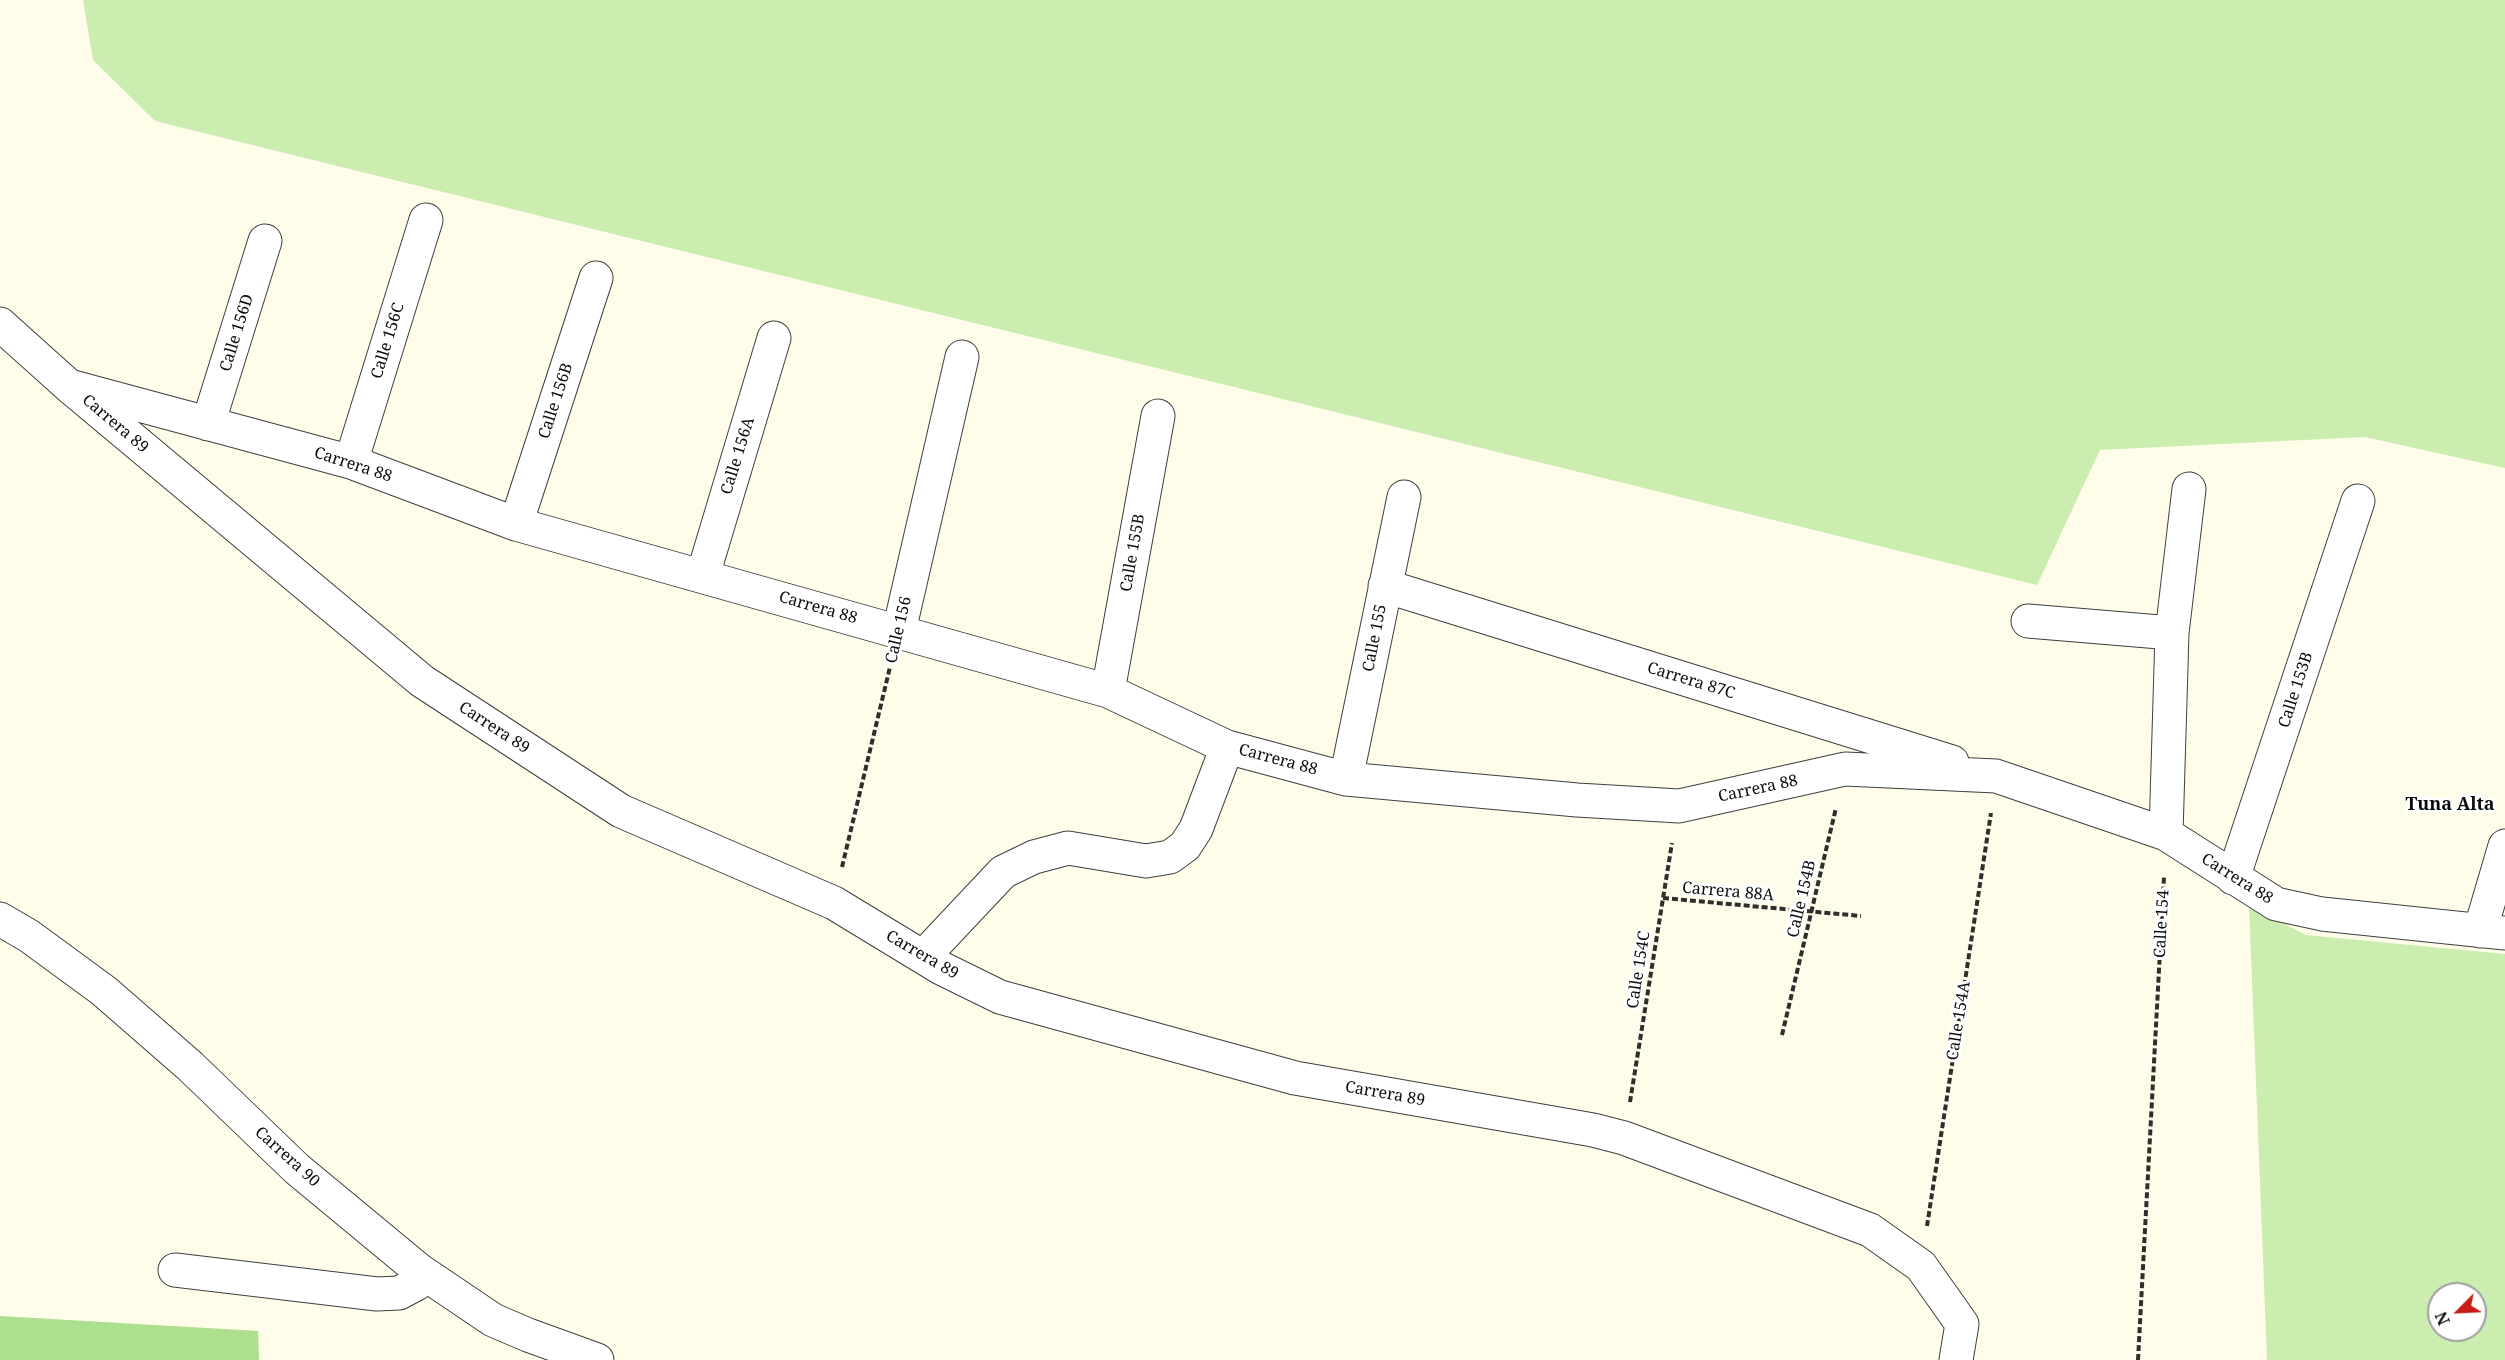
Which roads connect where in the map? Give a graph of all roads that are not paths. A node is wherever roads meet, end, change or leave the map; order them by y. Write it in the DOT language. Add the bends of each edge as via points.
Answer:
graph roads {
  1 [pos="426,220"];
  2 [pos="265,242"];
  3 [pos="596,278"];
  4 [pos="0,324"];
  5 [pos="774,338"];
  6 [pos="963,357"];
  7 [pos="69,386"];
  8 [pos="1158,416"];
  9 [pos="208,424"];
  10 [pos="351,462"];
  11 [pos="2189,489"];
  12 [pos="1404,497"];
  13 [pos="2358,501"];
  14 [pos="516,524"];
  15 [pos="703,575"];
  16 [pos="1385,586"];
  17 [pos="2028,621"];
  18 [pos="899,631"];
  19 [pos="2172,633"];
  20 [pos="1108,691"];
  21 [pos="1227,747"];
  22 [pos="1996,776"];
  23 [pos="1346,779"];
  24 [pos="2166,834"];
  25 [pos="2505,846"];
  26 [pos="2233,878"];
  27 [pos="0,919"];
  28 [pos="2492,932"];
  29 [pos="922,957"];
  30 [pos="175,1270"];
  31 [pos="419,1270"];
  32 [pos="597,1360"];
  33 [pos="1956,1360"];
  1 -- 10 [label="street, Calle 156C"];
  2 -- 9 [label="street, Calle 156D"];
  3 -- 14 [label="street, Calle 156B"];
  4 -- 7 [label="street, Carrera 89"];
  5 -- 15 [label="street, Calle 156A"];
  6 -- 18 [label="street, Calle 156"];
  7 -- 9 [label="street, Carrera 88"];
  7 -- 29 [label="street, Carrera 89" via="422,681 621,811 834,903"];
  8 -- 20 [label="street, Calle 155B"];
  9 -- 10 [label="street, Carrera 88"];
  10 -- 14 [label="street, Carrera 88"];
  11 -- 19 [label="street"];
  12 -- 16 [label="street, Calle 155"];
  13 -- 26 [label="street, Calle 153B"];
  14 -- 15 [label="street, Carrera 88"];
  15 -- 18 [label="street, Carrera 88"];
  16 -- 22 [label="street, Carrera 87C"];
  16 -- 23 [label="street, Calle 155"];
  17 -- 19 [label="street"];
  18 -- 20 [label="street, Carrera 88"];
  19 -- 24 [label="street"];
  20 -- 21 [label="street, Carrera 88"];
  21 -- 23 [label="street, Carrera 88"];
  21 -- 29 [label="street" via="1196,829 1185,846 1170,856 1146,861 1068,848 1034,857 1003,872"];
  22 -- 23 [label="street, Carrera 88" via="1845,769 1678,806"];
  22 -- 24 [label="street, Carrera 88"];
  24 -- 26 [label="street, Carrera 88"];
  25 -- 28 [label="street"];
  26 -- 28 [label="street, Carrera 88" via="2276,904 2322,914"];
  27 -- 31 [label="street, Carrera 90" via="104,991 190,1066 297,1169"];
  29 -- 33 [label="street, Carrera 89" via="1000,997 1295,1078 1624,1138 1870,1230 1921,1266 1962,1324"];
  30 -- 31 [label="street" via="377,1294 399,1293 416,1284"];
  31 -- 32 [label="street, Carrera 90" via="493,1320"];
}
